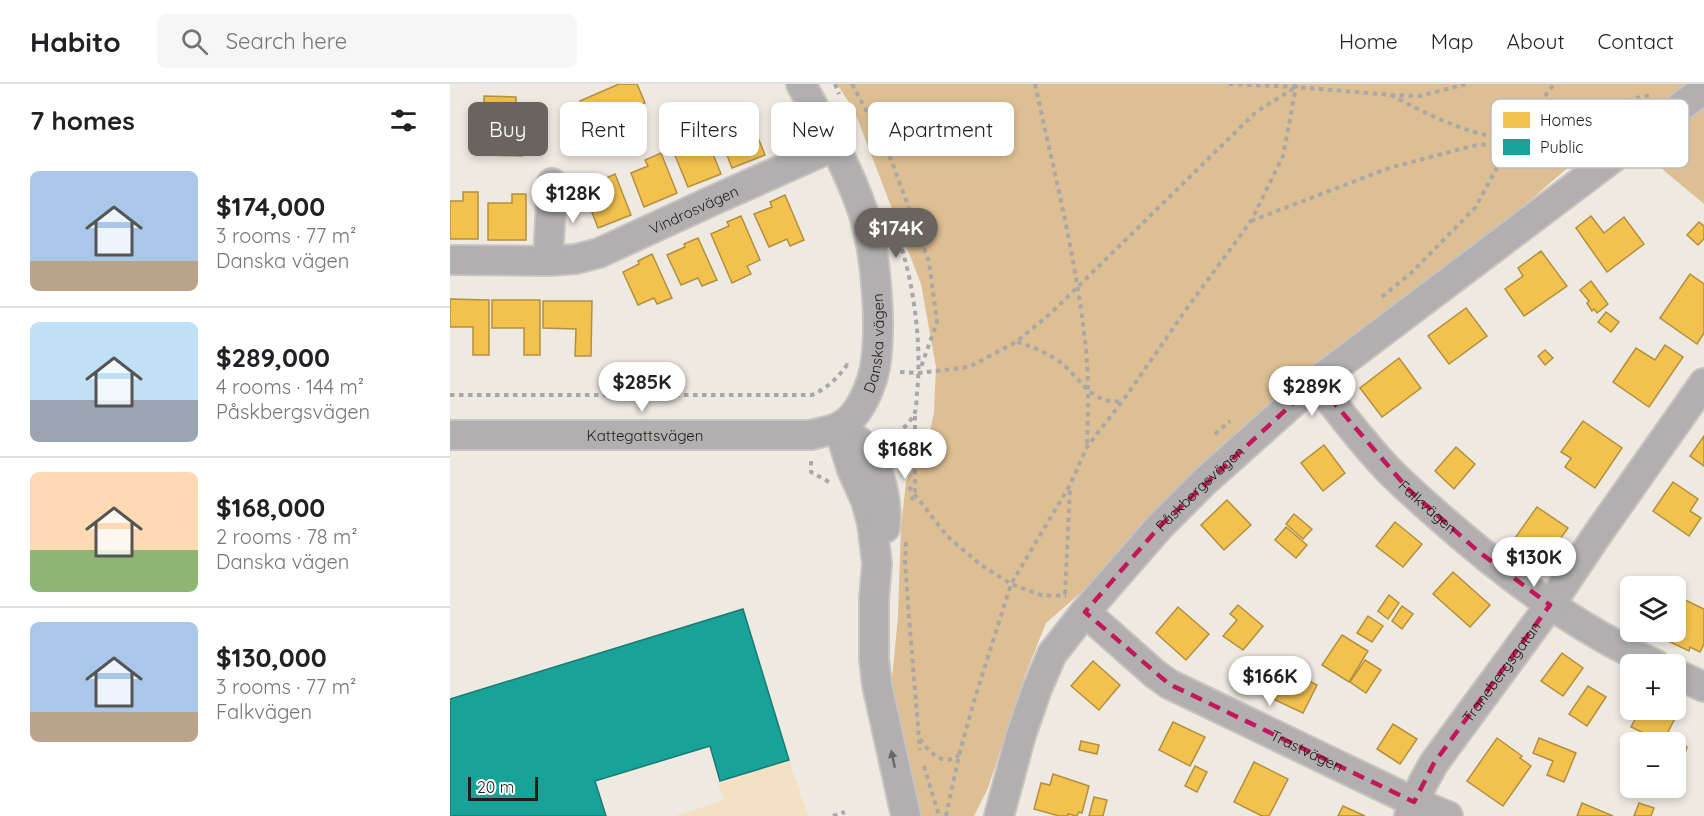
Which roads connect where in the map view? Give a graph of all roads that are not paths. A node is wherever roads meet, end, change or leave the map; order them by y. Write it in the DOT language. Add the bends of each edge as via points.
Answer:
graph roads {
  1 [pos="801,84"];
  2 [pos="1704,89"];
  3 [pos="1689,100"];
  4 [pos="811,102"];
  5 [pos="813,156"];
  6 [pos="840,156"];
  7 [pos="1599,168"];
  8 [pos="552,183"];
  9 [pos="450,260"];
  10 [pos="548,261"];
  11 [pos="1316,382"];
  12 [pos="1704,383"];
  13 [pos="839,428"];
  14 [pos="450,435"];
  15 [pos="1075,603"];
  16 [pos="1550,605"];
  17 [pos="1635,654"];
  18 [pos="1686,679"];
  19 [pos="1704,687"];
  20 [pos="1412,809"];
  21 [pos="906,816"];
  22 [pos="999,816"];
  23 [pos="1448,816"];
  1 -- 4 [label="street, Danska vägen"];
  2 -- 3 [label="street, Påskbergsvägen"];
  5 -- 10 [label="street, Vindrosvägen" via="599,253"];
  6 -- 13 [label="street, Danska vägen" via="864,214 871,246 877,352 862,403"];
  7 -- 11 [label="street, Påskbergsvägen"];
  8 -- 10 [label="street"];
  9 -- 10 [label="street, Vindrosvägen"];
  11 -- 15 [label="street, Påskbergsvägen"];
  11 -- 16 [label="street, Falkvägen" via="1383,465 1409,490 1479,552"];
  12 -- 16 [label="street, Tranebergsgatan"];
  13 -- 14 [label="street, Kattegattsvägen" via="811,435"];
  21 -- 13 [label="street, one-way" via="877,685 877,564 872,523"];
  15 -- 20 [label="street, Trastvägen" via="1169,684"];
  15 -- 22 [label="street, Påskbergsvägen" via="1036,689"];
  16 -- 17 [label="street, Falkvägen"];
  16 -- 20 [label="street, Tranebergsgatan" via="1434,763"];
  18 -- 19 [label="street"];
  20 -- 23 [label="street, Trastvägen"];
}
